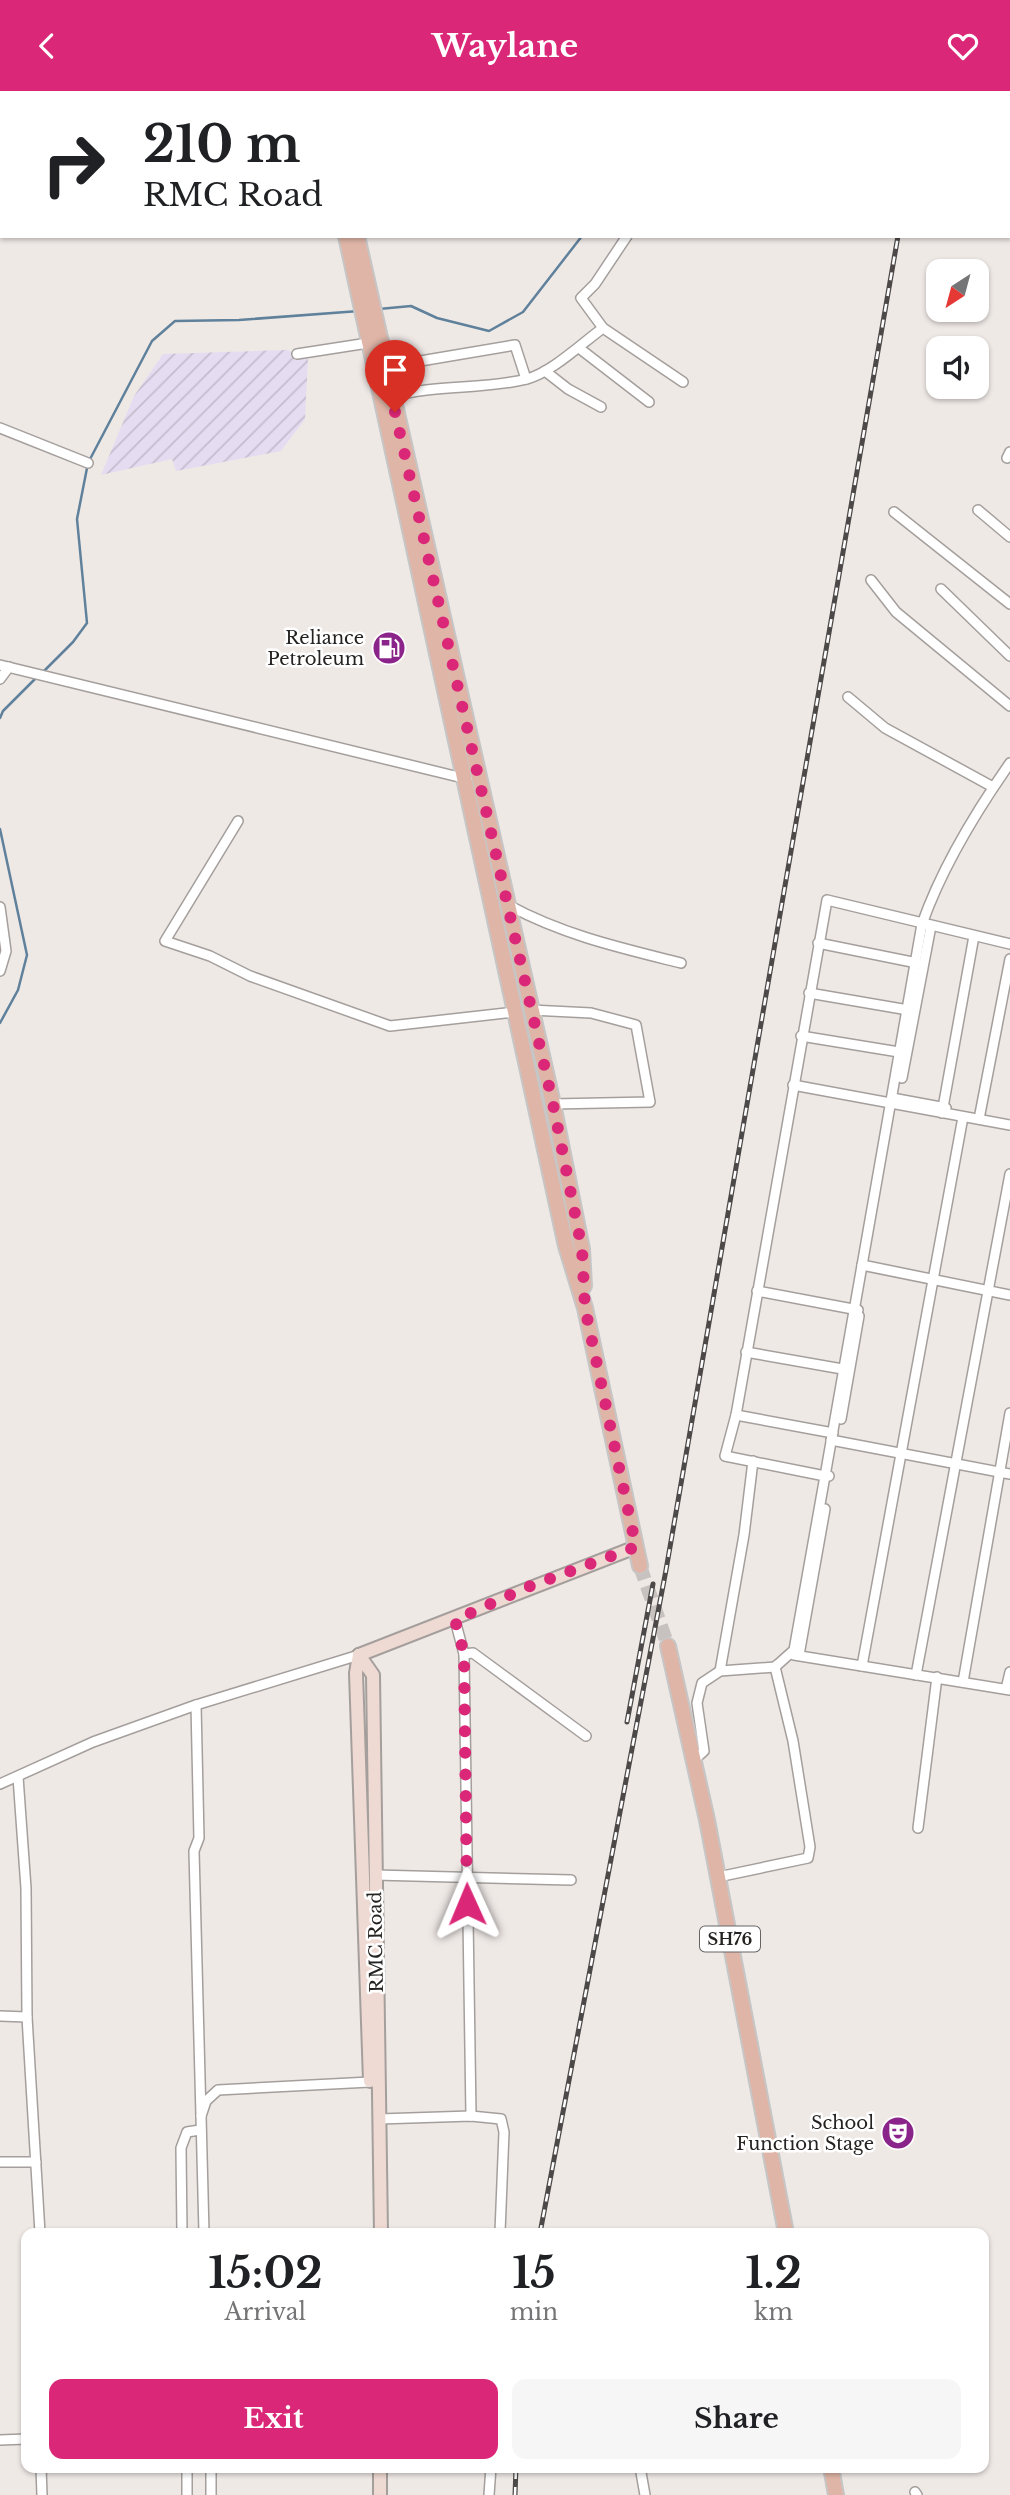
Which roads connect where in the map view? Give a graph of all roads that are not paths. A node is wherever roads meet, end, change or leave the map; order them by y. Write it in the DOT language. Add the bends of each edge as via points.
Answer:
graph roads {
  1 [pos="347,238"];
  2 [pos="357,238"];
  3 [pos="626,238"];
  4 [pos="367,310"];
  5 [pos="603,328"];
  6 [pos="368,343"];
  7 [pos="579,348"];
  8 [pos="297,354"];
  9 [pos="385,367"];
  10 [pos="545,371"];
  11 [pos="526,379"];
  12 [pos="683,382"];
  13 [pos="391,397"];
  14 [pos="649,402"];
  15 [pos="601,407"];
  16 [pos="0,428"];
  17 [pos="88,463"];
  18 [pos="978,510"];
  19 [pos="894,512"];
  20 [pos="1010,537"];
  21 [pos="871,580"];
  22 [pos="941,589"];
  23 [pos="1010,604"];
  24 [pos="1010,656"];
  25 [pos="4,666"];
  26 [pos="0,679"];
  27 [pos="848,697"];
  28 [pos="1010,706"];
  29 [pos="1010,763"];
  30 [pos="472,777"];
  31 [pos="993,787"];
  32 [pos="238,821"];
  33 [pos="508,905"];
  34 [pos="0,907"];
  35 [pos="926,925"];
  36 [pos="2,934"];
  37 [pos="974,936"];
  38 [pos="818,943"];
  39 [pos="1010,944"];
  40 [pos="1010,959"];
  41 [pos="681,963"];
  42 [pos="920,963"];
  43 [pos="0,971"];
  44 [pos="809,993"];
  45 [pos="912,1011"];
  46 [pos="533,1017"];
  47 [pos="517,1020"];
  48 [pos="802,1036"];
  49 [pos="904,1053"];
  50 [pos="793,1085"];
  51 [pos="894,1102"];
  52 [pos="553,1104"];
  53 [pos="943,1110"];
  54 [pos="964,1117"];
  55 [pos="979,1117"];
  56 [pos="1010,1122"];
  57 [pos="1010,1174"];
  58 [pos="865,1265"];
  59 [pos="933,1279"];
  60 [pos="987,1290"];
  61 [pos="757,1291"];
  62 [pos="1010,1295"];
  63 [pos="585,1308"];
  64 [pos="857,1310"];
  65 [pos="747,1352"];
  66 [pos="847,1369"];
  67 [pos="1010,1413"];
  68 [pos="736,1415"];
  69 [pos="834,1438"];
  70 [pos="900,1453"];
  71 [pos="753,1461"];
  72 [pos="954,1464"];
  73 [pos="1005,1474"];
  74 [pos="828,1476"];
  75 [pos="636,1547"];
  76 [pos="640,1566"];
  77 [pos="455,1620"];
  78 [pos="668,1646"];
  79 [pos="464,1654"];
  80 [pos="359,1655"];
  81 [pos="799,1655"];
  82 [pos="862,1666"];
  83 [pos="775,1667"];
  84 [pos="720,1671"];
  85 [pos="1010,1672"];
  86 [pos="916,1675"];
  87 [pos="937,1677"];
  88 [pos="963,1682"];
  89 [pos="1008,1689"];
  90 [pos="196,1705"];
  91 [pos="586,1736"];
  92 [pos="694,1760"];
  93 [pos="18,1777"];
  94 [pos="0,1784"];
  95 [pos="918,1828"];
  96 [pos="376,1875"];
  97 [pos="718,1877"];
  98 [pos="467,1878"];
  99 [pos="571,1880"];
  100 [pos="0,2016"];
  101 [pos="26,2017"];
  102 [pos="370,2082"];
  103 [pos="201,2116"];
  104 [pos="471,2116"];
  105 [pos="379,2119"];
  106 [pos="200,2130"];
  107 [pos="0,2161"];
  108 [pos="36,2162"];
  109 [pos="40,2228"];
  110 [pos="182,2228"];
  111 [pos="204,2228"];
  112 [pos="373,2228"];
  113 [pos="382,2228"];
  114 [pos="500,2228"];
  115 [pos="785,2228"];
  116 [pos="21,2439"];
  117 [pos="0,2440"];
  118 [pos="41,2473"];
  119 [pos="187,2473"];
  120 [pos="211,2473"];
  121 [pos="380,2473"];
  122 [pos="387,2473"];
  123 [pos="491,2473"];
  124 [pos="641,2473"];
  125 [pos="832,2473"];
  126 [pos="42,2495"];
  127 [pos="187,2495"];
  128 [pos="211,2495"];
  129 [pos="380,2495"];
  130 [pos="388,2495"];
  131 [pos="489,2495"];
  132 [pos="645,2495"];
  133 [pos="836,2495"];
  1 -- 4 [label="main road"];
  2 -- 4 [label="main road"];
  3 -- 5 [label="street" via="581,297"];
  4 -- 6 [label="main road"];
  4 -- 9 [label="main road"];
  5 -- 7 [label="street"];
  5 -- 12 [label="street"];
  6 -- 8 [label="street"];
  6 -- 30 [label="main road"];
  7 -- 10 [label="street"];
  7 -- 14 [label="street"];
  9 -- 11 [label="street" via="515,345"];
  9 -- 13 [label="main road"];
  10 -- 11 [label="street"];
  10 -- 15 [label="street"];
  11 -- 13 [label="street"];
  13 -- 30 [label="main road"];
  16 -- 17 [label="street"];
  18 -- 20 [label="street"];
  19 -- 23 [label="street"];
  21 -- 28 [label="street" via="896,612"];
  22 -- 24 [label="street"];
  25 -- 26 [label="street"];
  25 -- 30 [label="street"];
  27 -- 31 [label="street" via="885,728"];
  29 -- 31 [label="street"];
  30 -- 33 [label="main road"];
  30 -- 47 [label="main road"];
  31 -- 35 [label="street" via="938,884"];
  32 -- 47 [label="street" via="165,941 390,1025"];
  33 -- 41 [label="street" via="581,938"];
  33 -- 46 [label="main road"];
  34 -- 36 [label="street"];
  35 -- 37 [label="street"];
  35 -- 38 [label="street" via="827,900"];
  35 -- 42 [label="street"];
  36 -- 43 [label="street" via="6,951"];
  37 -- 39 [label="street"];
  37 -- 53 [label="street"];
  38 -- 42 [label="street"];
  38 -- 44 [label="street"];
  40 -- 55 [label="street"];
  42 -- 45 [label="street"];
  44 -- 45 [label="street"];
  44 -- 48 [label="street"];
  45 -- 49 [label="street"];
  46 -- 47 [label="main road"];
  46 -- 52 [label="main road"];
  46 -- 52 [label="street" via="591,1013 636,1025 650,1103"];
  47 -- 63 [label="main road" via="566,1246"];
  48 -- 49 [label="street"];
  48 -- 50 [label="street"];
  49 -- 51 [label="street"];
  50 -- 51 [label="street"];
  50 -- 61 [label="street"];
  51 -- 53 [label="street"];
  51 -- 58 [label="street"];
  52 -- 63 [label="main road" via="582,1249"];
  53 -- 54 [label="street"];
  53 -- 55 [label="street"];
  54 -- 55 [label="street"];
  54 -- 59 [label="street"];
  55 -- 56 [label="street"];
  57 -- 60 [label="street"];
  58 -- 59 [label="street"];
  58 -- 64 [label="street"];
  59 -- 60 [label="street"];
  59 -- 70 [label="street"];
  60 -- 62 [label="street"];
  60 -- 72 [label="street"];
  61 -- 64 [label="street"];
  61 -- 65 [label="street"];
  63 -- 75 [label="main road"];
  64 -- 66 [label="street"];
  65 -- 66 [label="street"];
  65 -- 68 [label="street"];
  66 -- 69 [label="street"];
  67 -- 73 [label="street"];
  68 -- 69 [label="street"];
  68 -- 71 [label="street" via="725,1456"];
  69 -- 70 [label="street"];
  69 -- 74 [label="street"];
  70 -- 72 [label="street"];
  70 -- 82 [label="street"];
  71 -- 74 [label="street"];
  71 -- 84 [label="street"];
  72 -- 73 [label="street"];
  72 -- 86 [label="street"];
  73 -- 88 [label="street"];
  74 -- 81 [label="street"];
  74 -- 83 [label="street" via="794,1650"];
  75 -- 76 [label="main road"];
  75 -- 77 [label="street"];
  77 -- 79 [label="street"];
  77 -- 80 [label="street"];
  78 -- 92 [label="main road, SH76"];
  79 -- 91 [label="street" via="473,1653"];
  79 -- 98 [label="street"];
  80 -- 90 [label="street"];
  80 -- 96 [label="street, RMC Road" via="373,1675"];
  80 -- 102 [label="street, RMC Road"];
  81 -- 82 [label="street"];
  81 -- 83 [label="street" via="792,1654"];
  82 -- 86 [label="street"];
  83 -- 84 [label="street"];
  83 -- 97 [label="street" via="793,1741 808,1858"];
  84 -- 92 [label="street" via="702,1683 697,1703 704,1751"];
  85 -- 89 [label="street"];
  86 -- 87 [label="street"];
  87 -- 88 [label="street"];
  87 -- 95 [label="street"];
  88 -- 89 [label="street"];
  90 -- 93 [label="street" via="93,1742"];
  90 -- 103 [label="street" via="199,1838 194,1851"];
  92 -- 97 [label="main road, SH76"];
  93 -- 94 [label="street"];
  93 -- 101 [label="street" via="26,1888"];
  96 -- 98 [label="street"];
  96 -- 105 [label="street, RMC Road"];
  97 -- 115 [label="main road, SH76"];
  98 -- 99 [label="street"];
  98 -- 104 [label="street"];
  100 -- 101 [label="street"];
  101 -- 108 [label="street"];
  102 -- 103 [label="street" via="218,2090 206,2101"];
  102 -- 112 [label="street, RMC Road"];
  103 -- 106 [label="street"];
  104 -- 105 [label="street"];
  104 -- 114 [label="street" via="501,2119"];
  105 -- 113 [label="street, RMC Road"];
  106 -- 110 [label="street" via="187,2132 181,2148"];
  106 -- 111 [label="street"];
  107 -- 108 [label="street"];
  108 -- 109 [label="street"];
  116 -- 117 [label="street"];
  118 -- 126 [label="street"];
  119 -- 127 [label="street"];
  120 -- 128 [label="street"];
  121 -- 129 [label="street"];
  122 -- 130 [label="street"];
  123 -- 131 [label="street"];
  124 -- 132 [label="street"];
  125 -- 133 [label="main road"];
}
